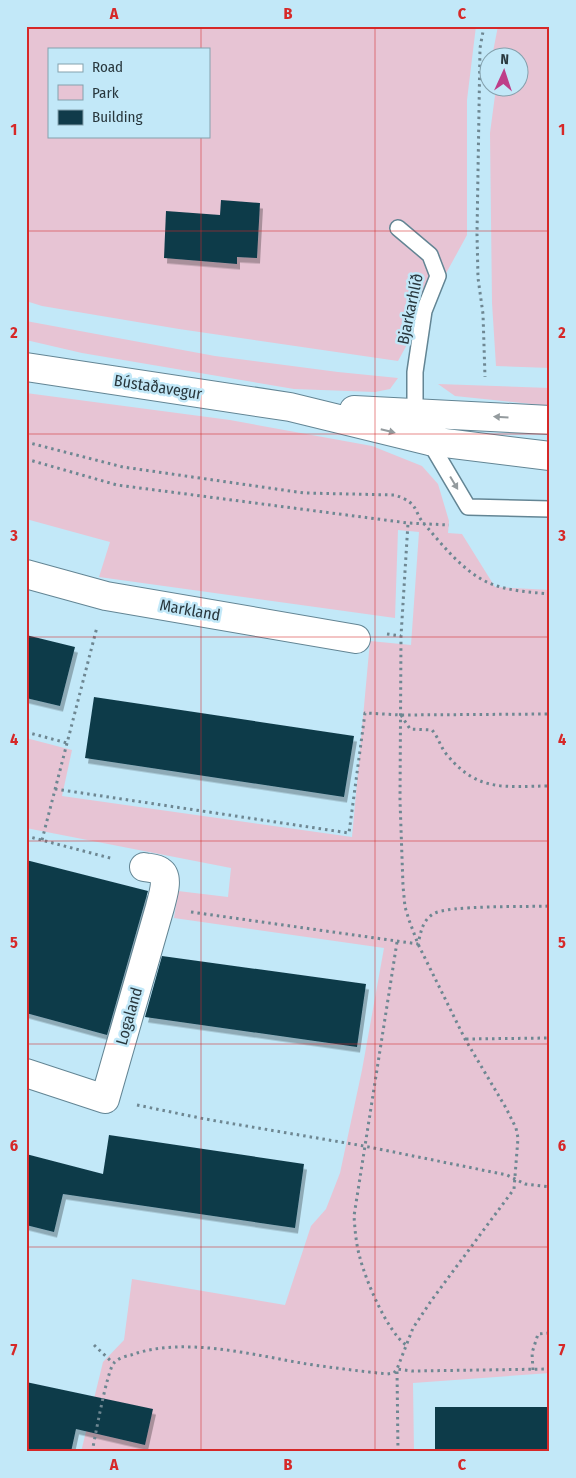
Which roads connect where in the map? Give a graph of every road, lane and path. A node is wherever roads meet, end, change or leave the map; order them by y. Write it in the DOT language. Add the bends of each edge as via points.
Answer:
graph roads {
  1 [pos="484,26"];
  2 [pos="398,228"];
  3 [pos="27,368"];
  4 [pos="485,377"];
  5 [pos="290,407"];
  6 [pos="415,413"];
  7 [pos="550,420"];
  8 [pos="429,441"];
  9 [pos="26,442"];
  10 [pos="550,456"];
  11 [pos="26,459"];
  12 [pos="550,509"];
  13 [pos="408,524"];
  14 [pos="424,524"];
  15 [pos="452,524"];
  16 [pos="26,574"];
  17 [pos="550,594"];
  18 [pos="106,596"];
  19 [pos="356,638"];
  20 [pos="550,714"];
  21 [pos="401,715"];
  22 [pos="26,732"];
  23 [pos="67,743"];
  24 [pos="550,786"];
  25 [pos="55,789"];
  26 [pos="26,836"];
  27 [pos="42,840"];
  28 [pos="144,867"];
  29 [pos="550,906"];
  30 [pos="160,907"];
  31 [pos="397,942"];
  32 [pos="418,944"];
  33 [pos="550,1038"];
  34 [pos="465,1039"];
  35 [pos="26,1073"];
  36 [pos="105,1099"];
  37 [pos="364,1146"];
  38 [pos="515,1179"];
  39 [pos="550,1188"];
  40 [pos="550,1333"];
  41 [pos="94,1345"];
  42 [pos="406,1346"];
  43 [pos="113,1363"];
  44 [pos="397,1369"];
  45 [pos="550,1369"];
  46 [pos="533,1370"];
  47 [pos="92,1452"];
  48 [pos="398,1452"];
  1 -- 4 [label="path" via="480,48 477,234"];
  2 -- 6 [label="lane, Bjarkarhlíð" via="430,255 438,276 424,311 415,372"];
  3 -- 5 [label="main road, Bústaðavegur"];
  5 -- 6 [label="main road, Bústaðavegur"];
  5 -- 8 [label="main road, Bústaðavegur, one-way"];
  7 -- 6 [label="main road, Bústaðavegur, one-way"];
  8 -- 10 [label="main road, Bústaðavegur"];
  8 -- 12 [label="lane, one-way" via="468,507"];
  9 -- 14 [label="path" via="123,468 304,493 395,495 408,499"];
  11 -- 13 [label="path" via="117,485"];
  13 -- 14 [label="path"];
  13 -- 21 [label="path" via="401,636"];
  14 -- 15 [label="path"];
  14 -- 17 [label="path" via="464,566 488,583 518,592"];
  16 -- 18 [label="main road, Markland"];
  18 -- 19 [label="main road, Markland"];
  18 -- 23 [label="path"];
  20 -- 21 [label="path"];
  21 -- 24 [label="path" via="410,729 432,730 446,755 466,775 481,783"];
  21 -- 25 [label="path" via="365,713 349,833"];
  21 -- 32 [label="path" via="403,886 408,920"];
  22 -- 23 [label="path"];
  23 -- 25 [label="path"];
  25 -- 27 [label="path"];
  26 -- 27 [label="path"];
  27 -- 28 [label="path"];
  28 -- 30 [label="main road, Logaland" via="160,870 164,875"];
  29 -- 32 [label="path" via="439,911 421,928"];
  30 -- 31 [label="path"];
  30 -- 36 [label="main road, Logaland"];
  31 -- 32 [label="path"];
  31 -- 37 [label="path"];
  32 -- 34 [label="path"];
  33 -- 34 [label="path"];
  34 -- 38 [label="path" via="516,1128"];
  35 -- 36 [label="main road"];
  36 -- 37 [label="path"];
  37 -- 38 [label="path"];
  37 -- 42 [label="path" via="354,1216 355,1236 360,1258 382,1312"];
  38 -- 39 [label="path"];
  38 -- 42 [label="path" via="514,1189 431,1301 413,1328"];
  40 -- 46 [label="path" via="538,1334 532,1353"];
  41 -- 43 [label="path"];
  42 -- 44 [label="path"];
  43 -- 44 [label="path" via="145,1349 172,1346 224,1350 387,1374"];
  43 -- 47 [label="path"];
  44 -- 46 [label="path"];
  44 -- 48 [label="path"];
  45 -- 46 [label="path"];
}
